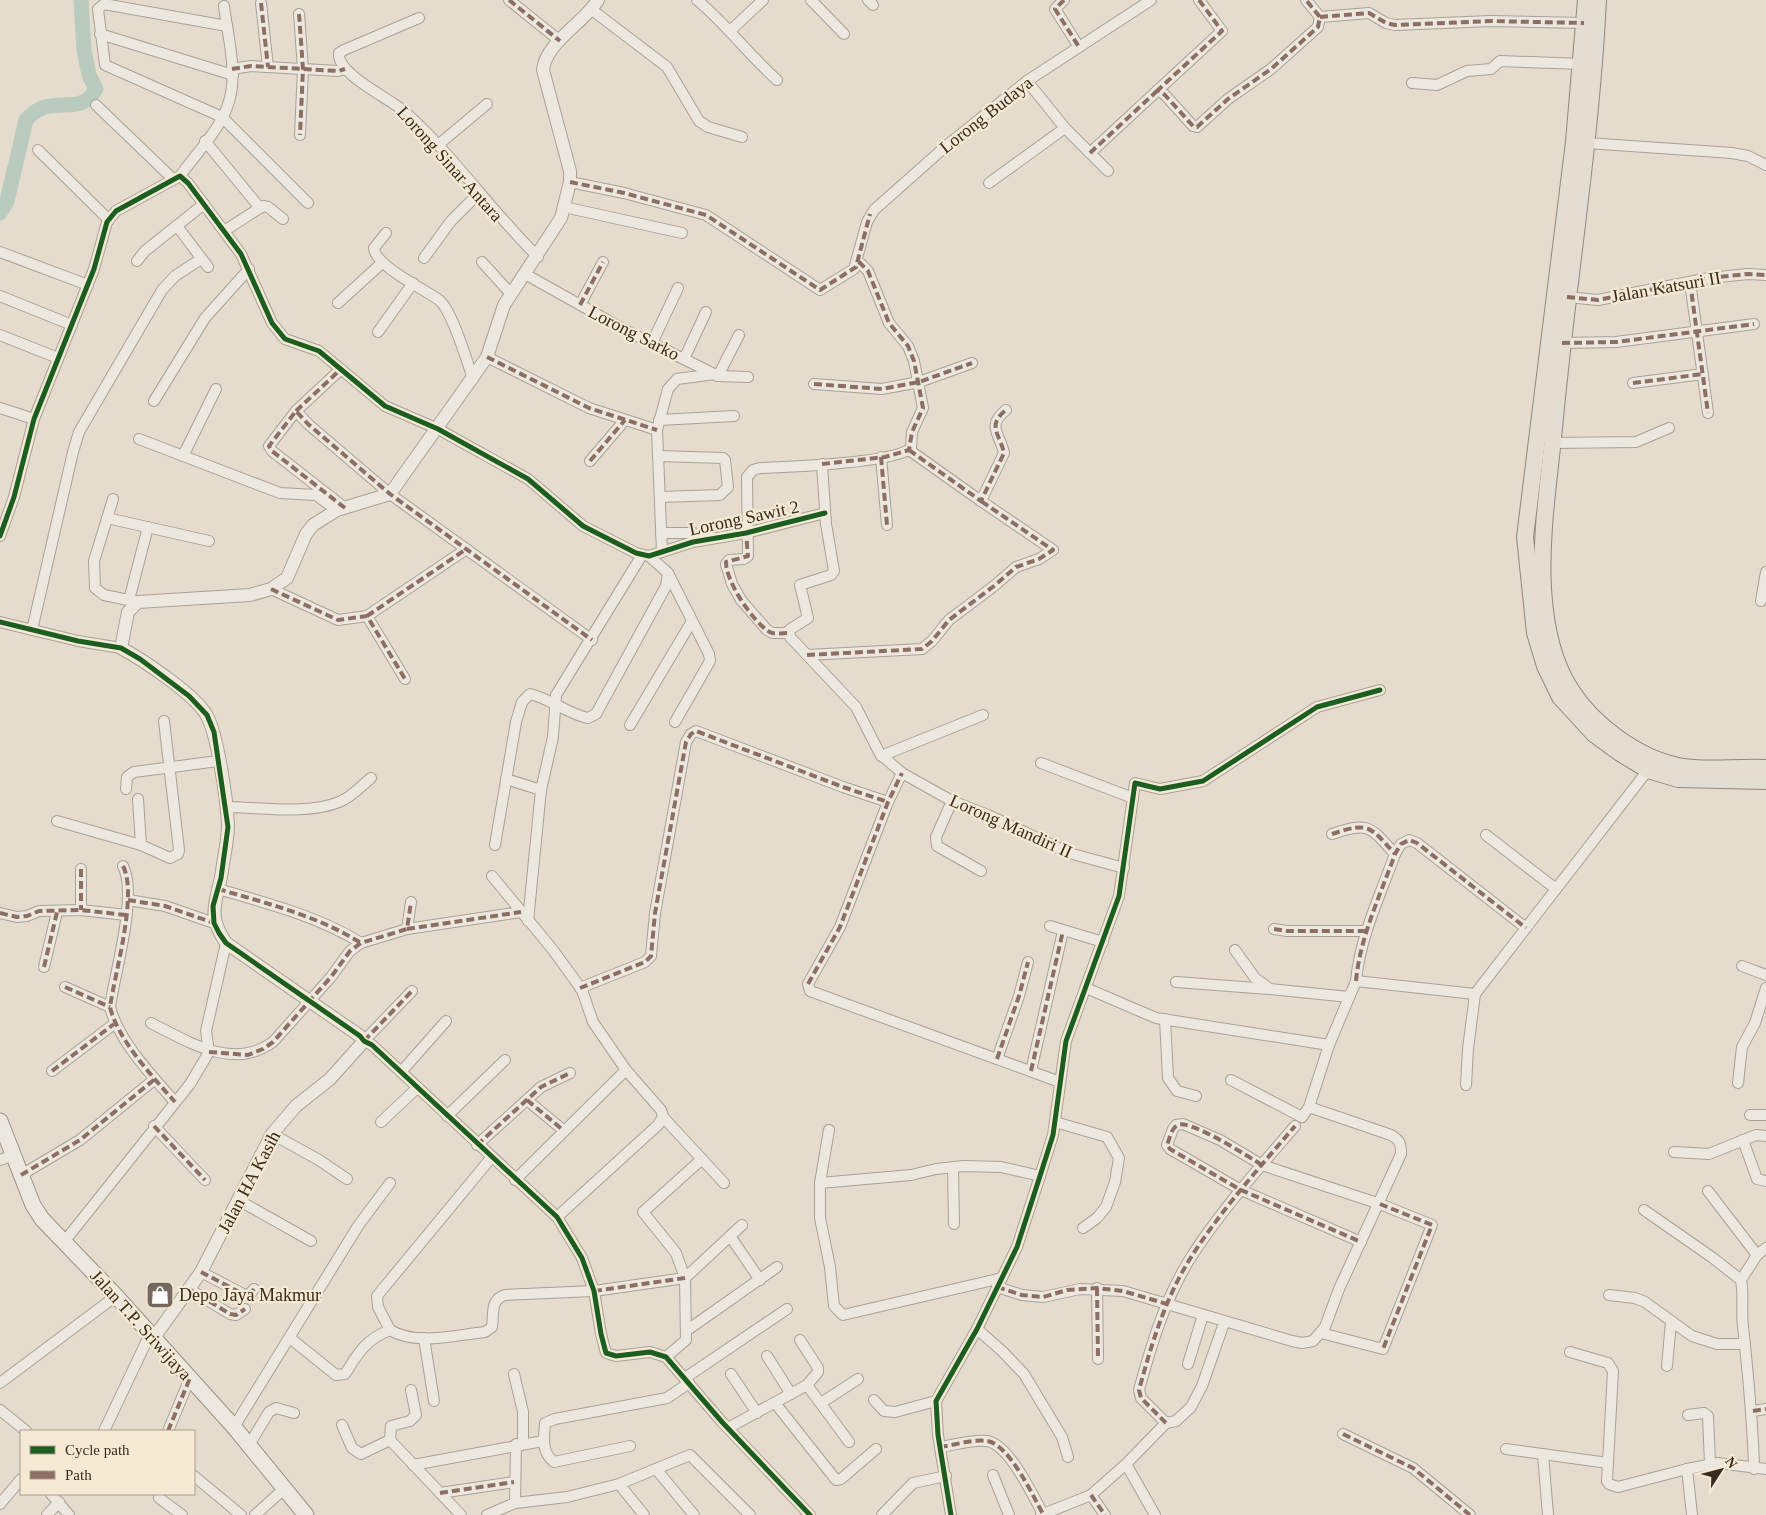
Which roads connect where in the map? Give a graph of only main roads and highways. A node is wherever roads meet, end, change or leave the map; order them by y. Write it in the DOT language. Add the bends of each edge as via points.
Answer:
graph roads {
  1 [pos="1586,0"];
  2 [pos="1598,0"];
  3 [pos="1562,306"];
  4 [pos="1766,768"];
  5 [pos="1766,781"];
  6 [pos="0,1121"];
  7 [pos="6,1158"];
  8 [pos="306,1515"];
  1 -- 3 [label="main road"];
  2 -- 3 [label="main road" via="1587,143"];
  3 -- 4 [label="main road" via="1562,343 1543,549 1548,631 1557,662 1570,690 1602,725 1653,759 1680,766"];
  3 -- 5 [label="main road" via="1525,538 1535,633 1545,666 1565,704 1594,734 1648,770 1678,779"];
  6 -- 7 [label="main road, Jalan T.P. Sriwijaya"];
  7 -- 8 [label="main road, Jalan T.P. Sriwijaya" via="21,1175 38,1212 234,1427"];
}
